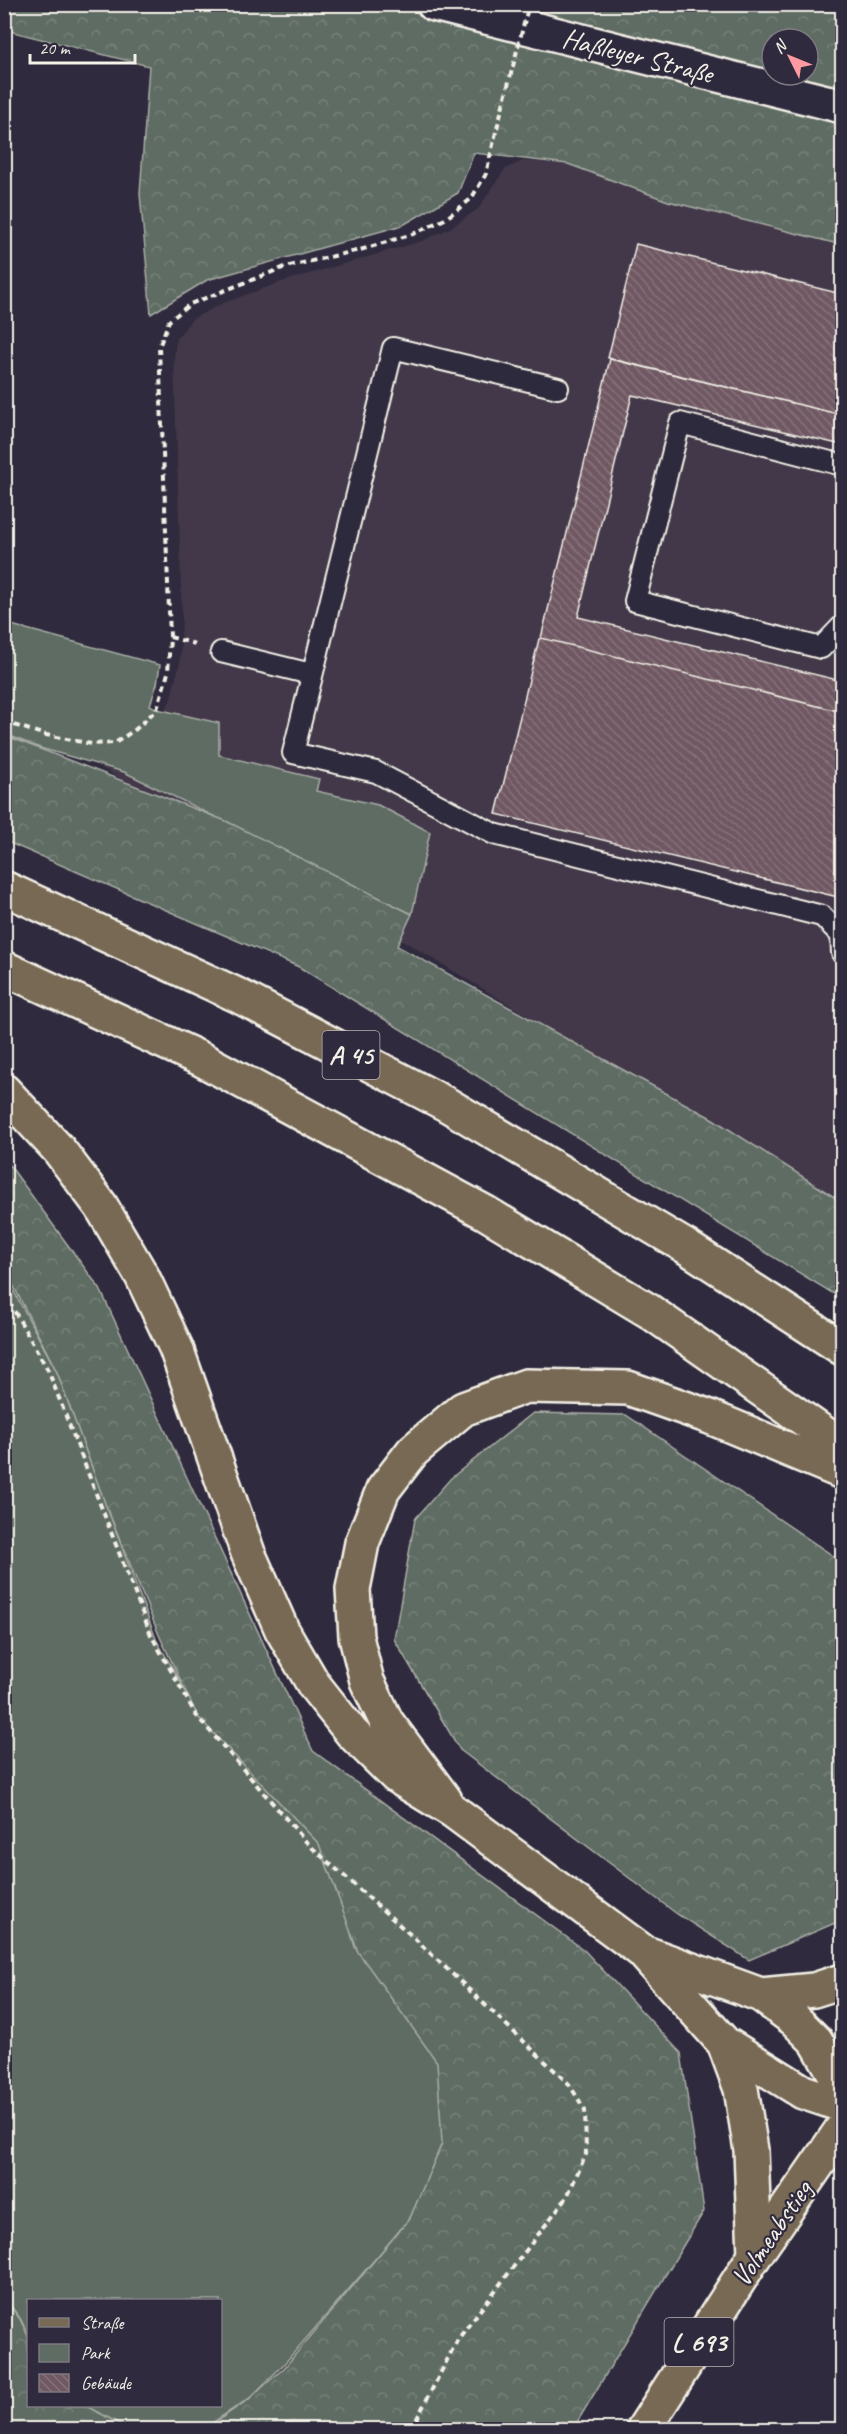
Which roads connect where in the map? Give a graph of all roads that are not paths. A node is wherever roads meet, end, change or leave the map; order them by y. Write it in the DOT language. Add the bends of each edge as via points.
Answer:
graph roads {
  1 [pos="434,4"];
  2 [pos="843,106"];
  3 [pos="558,388"];
  4 [pos="843,465"];
  5 [pos="843,626"];
  6 [pos="221,652"];
  7 [pos="311,674"];
  8 [pos="4,888"];
  9 [pos="843,953"];
  10 [pos="4,968"];
  11 [pos="4,1091"];
  12 [pos="843,1348"];
  13 [pos="843,1446"];
  14 [pos="843,1472"];
  15 [pos="453,1811"];
  16 [pos="642,1951"];
  17 [pos="843,1981"];
  18 [pos="761,1995"];
  19 [pos="723,2043"];
  20 [pos="843,2086"];
  21 [pos="843,2105"];
  22 [pos="843,2128"];
  23 [pos="755,2255"];
  24 [pos="644,2430"];
  1 -- 2 [label="main road, Haßleyer Straße"];
  3 -- 7 [label="lane" via="393,348"];
  4 -- 5 [label="lane" via="680,423 635,601 821,648"];
  6 -- 7 [label="lane"];
  7 -- 9 [label="lane" via="293,753 376,772 494,834 822,916 841,935"];
  8 -- 12 [label="main road, A 45" via="237,995 446,1104 686,1246"];
  10 -- 13 [label="main road, A 45" via="201,1059 486,1213 649,1311"];
  11 -- 15 [label="main road" via="59,1150 101,1206 142,1276 176,1348 248,1553 282,1630 314,1685 352,1733 396,1776"];
  14 -- 15 [label="main road" via="628,1388 526,1386 463,1409 413,1451 383,1490 362,1543 353,1589 356,1637 368,1681 386,1720"];
  15 -- 16 [label="main road"];
  16 -- 18 [label="main road"];
  16 -- 19 [label="main road"];
  17 -- 18 [label="main road" via="814,1989"];
  18 -- 20 [label="main road" via="816,2041"];
  19 -- 21 [label="main road" via="803,2092"];
  19 -- 23 [label="main road" via="741,2089 751,2150"];
  22 -- 23 [label="main road, Volmeabstieg / L 693"];
  23 -- 24 [label="main road, Volmeabstieg / L 693"];
}
